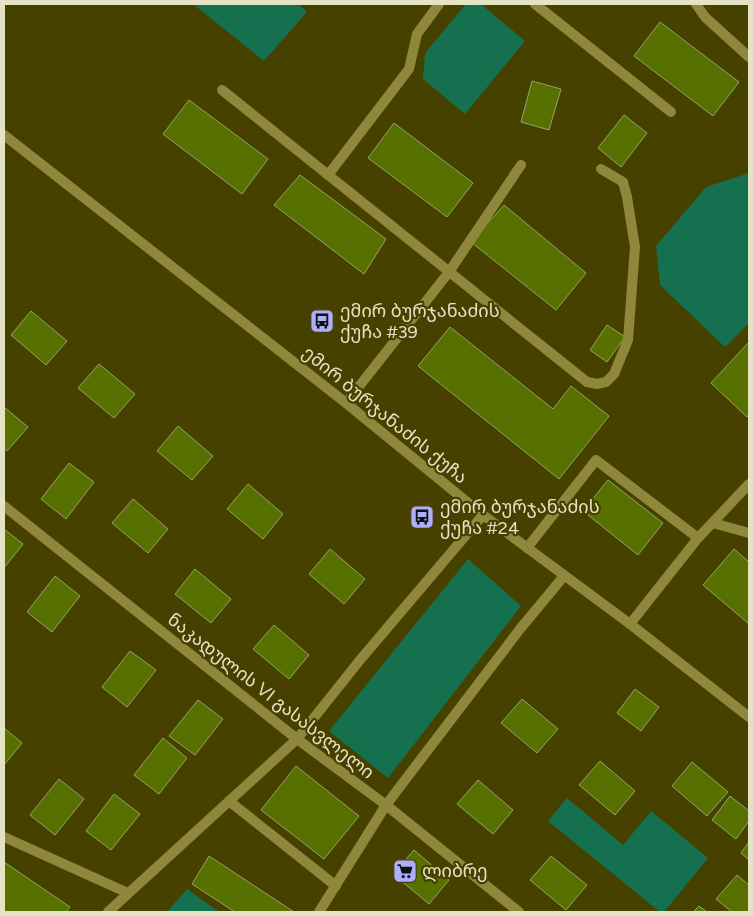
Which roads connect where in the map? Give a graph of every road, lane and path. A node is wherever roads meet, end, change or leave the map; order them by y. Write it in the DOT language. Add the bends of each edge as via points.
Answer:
graph roads {
  1 [pos="439,4"];
  2 [pos="535,4"];
  3 [pos="696,4"];
  4 [pos="749,57"];
  5 [pos="222,90"];
  6 [pos="671,112"];
  7 [pos="6,140"];
  8 [pos="521,165"];
  9 [pos="601,169"];
  10 [pos="328,175"];
  11 [pos="449,272"];
  12 [pos="346,403"];
  13 [pos="749,484"];
  14 [pos="4,506"];
  15 [pos="483,515"];
  16 [pos="713,522"];
  17 [pos="749,533"];
  18 [pos="698,538"];
  19 [pos="527,548"];
  20 [pos="564,576"];
  21 [pos="630,624"];
  22 [pos="749,717"];
  23 [pos="297,740"];
  24 [pos="229,801"];
  25 [pos="386,805"];
  26 [pos="4,837"];
  27 [pos="336,886"];
  28 [pos="128,893"];
  29 [pos="108,912"];
  30 [pos="319,912"];
  31 [pos="519,912"];
  1 -- 10 [label="street" via="417,34 409,69"];
  2 -- 6 [label="street"];
  3 -- 4 [label="street" via="705,18"];
  5 -- 10 [label="street"];
  7 -- 12 [label="street, ემირ ბურჯანაძის ქუჩა"];
  8 -- 11 [label="street"];
  9 -- 11 [label="street" via="622,182 635,247 628,340 614,374 606,382 587,382"];
  10 -- 11 [label="street"];
  11 -- 12 [label="street"];
  12 -- 15 [label="street, ემირ ბურჯანაძის ქუჩა"];
  13 -- 16 [label="street"];
  14 -- 23 [label="street, ნაკადულის VI გასასვლელი"];
  15 -- 19 [label="street, ემირ ბურჯანაძის ქუჩა"];
  15 -- 23 [label="street"];
  16 -- 17 [label="street"];
  16 -- 18 [label="street"];
  18 -- 19 [label="street" via="596,460"];
  18 -- 21 [label="street"];
  19 -- 20 [label="street, ემირ ბურჯანაძის ქუჩა"];
  20 -- 21 [label="street, ემირ ბურჯანაძის ქუჩა"];
  20 -- 25 [label="street"];
  21 -- 22 [label="street, ემირ ბურჯანაძის ქუჩა"];
  23 -- 24 [label="street"];
  23 -- 25 [label="street, ნაკადულის VI გასასვლელი"];
  24 -- 27 [label="street"];
  24 -- 28 [label="street"];
  25 -- 27 [label="street"];
  25 -- 31 [label="street, ნაკადულის VI გასასვლელი"];
  26 -- 28 [label="street"];
  27 -- 30 [label="street"];
  28 -- 29 [label="street"];
}
